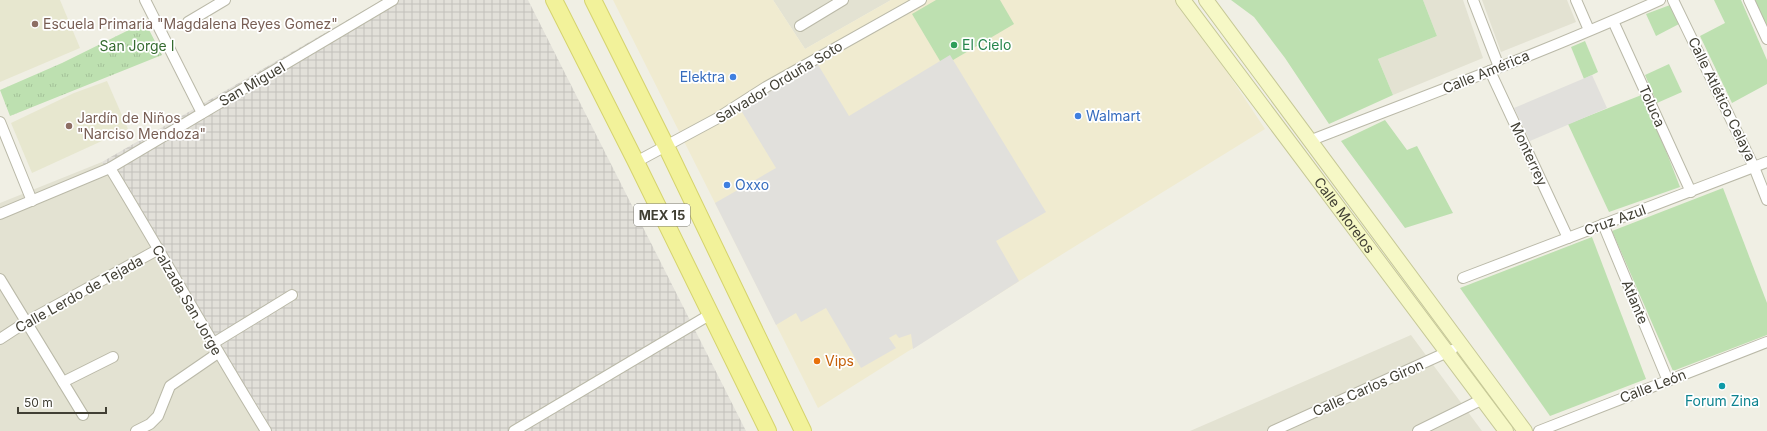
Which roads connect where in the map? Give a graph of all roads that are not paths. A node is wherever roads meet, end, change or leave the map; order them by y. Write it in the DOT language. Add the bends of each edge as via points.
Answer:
graph roads {
  1 [pos="145,0"];
  2 [pos="225,0"];
  3 [pos="393,0"];
  4 [pos="554,0"];
  5 [pos="593,0"];
  6 [pos="843,0"];
  7 [pos="921,0"];
  8 [pos="1183,0"];
  9 [pos="1206,0"];
  10 [pos="1473,0"];
  11 [pos="1576,0"];
  12 [pos="1660,0"];
  13 [pos="1674,0"];
  14 [pos="1749,0"];
  15 [pos="1613,21"];
  16 [pos="188,22"];
  17 [pos="800,26"];
  18 [pos="1589,30"];
  19 [pos="1767,39"];
  20 [pos="1500,67"];
  21 [pos="1490,71"];
  22 [pos="202,113"];
  23 [pos="0,122"];
  24 [pos="1309,141"];
  25 [pos="666,146"];
  26 [pos="636,162"];
  27 [pos="1767,162"];
  28 [pos="1754,167"];
  29 [pos="110,168"];
  30 [pos="1691,192"];
  31 [pos="1767,200"];
  32 [pos="32,201"];
  33 [pos="0,214"];
  34 [pos="1603,224"];
  35 [pos="1568,238"];
  36 [pos="159,249"];
  37 [pos="1463,278"];
  38 [pos="0,279"];
  39 [pos="292,295"];
  40 [pos="711,314"];
  41 [pos="26,322"];
  42 [pos="0,339"];
  43 [pos="1767,342"];
  44 [pos="1462,345"];
  45 [pos="215,349"];
  46 [pos="1447,352"];
  47 [pos="113,357"];
  48 [pos="1668,381"];
  49 [pos="63,382"];
  50 [pos="1483,399"];
  51 [pos="83,415"];
  52 [pos="136,431"];
  53 [pos="266,431"];
  54 [pos="514,431"];
  55 [pos="768,431"];
  56 [pos="803,431"];
  57 [pos="1273,431"];
  58 [pos="1418,431"];
  59 [pos="1506,431"];
  60 [pos="1525,431"];
  61 [pos="1539,431"];
  1 -- 22 [label="street"];
  2 -- 16 [label="street"];
  3 -- 22 [label="street, San Miguel"];
  4 -- 26 [label="main road, MEX 15"];
  5 -- 25 [label="main road, MEX 15"];
  6 -- 17 [label="street"];
  7 -- 25 [label="street, Salvador Orduña Soto"];
  8 -- 46 [label="main road, Calle Morelos"];
  9 -- 24 [label="main road, Calle Morelos"];
  10 -- 20 [label="street"];
  11 -- 18 [label="street"];
  12 -- 15 [label="street, Calle América"];
  13 -- 28 [label="street, Calle Atlético Celaya"];
  14 -- 19 [label="street"];
  15 -- 18 [label="street, Calle América"];
  15 -- 30 [label="street, Toluca"];
  18 -- 20 [label="street, Calle América"];
  20 -- 21 [label="street, Calle América"];
  21 -- 24 [label="street, Calle América"];
  21 -- 35 [label="street, Monterrey"];
  22 -- 29 [label="street, San Miguel"];
  23 -- 32 [label="street"];
  24 -- 44 [label="main road, Calle Morelos"];
  25 -- 26 [label="street, Salvador Orduña Soto"];
  25 -- 56 [label="main road, MEX 15"];
  26 -- 40 [label="main road, MEX 15"];
  27 -- 28 [label="street, Cruz Azul"];
  28 -- 30 [label="street, Cruz Azul"];
  28 -- 31 [label="street, Calle Atlético Celaya"];
  29 -- 32 [label="street, San Miguel"];
  29 -- 36 [label="street, Calzada San Jorge"];
  30 -- 34 [label="street, Cruz Azul"];
  32 -- 33 [label="street, San Miguel"];
  34 -- 35 [label="street, Cruz Azul"];
  34 -- 48 [label="street, Atlante"];
  35 -- 37 [label="street, Cruz Azul"];
  36 -- 41 [label="street, Calle Lerdo de Tejada"];
  36 -- 45 [label="street, Calzada San Jorge"];
  38 -- 41 [label="street"];
  39 -- 45 [label="street"];
  40 -- 54 [label="street"];
  40 -- 55 [label="main road, MEX 15"];
  41 -- 42 [label="street, Calle Lerdo de Tejada"];
  41 -- 49 [label="street"];
  43 -- 48 [label="street, Calle León"];
  44 -- 46 [label="street, Calle Carlos Giron"];
  44 -- 60 [label="main road, Calle Morelos"];
  45 -- 52 [label="street" via="170,386 158,416 150,424"];
  45 -- 53 [label="street, Calzada San Jorge"];
  46 -- 50 [label="main road, Calle Morelos"];
  46 -- 57 [label="street, Calle Carlos Giron"];
  47 -- 49 [label="street"];
  48 -- 61 [label="street, Calle León"];
  49 -- 51 [label="street"];
  50 -- 58 [label="street"];
  50 -- 59 [label="main road, Calle Morelos"];
}
